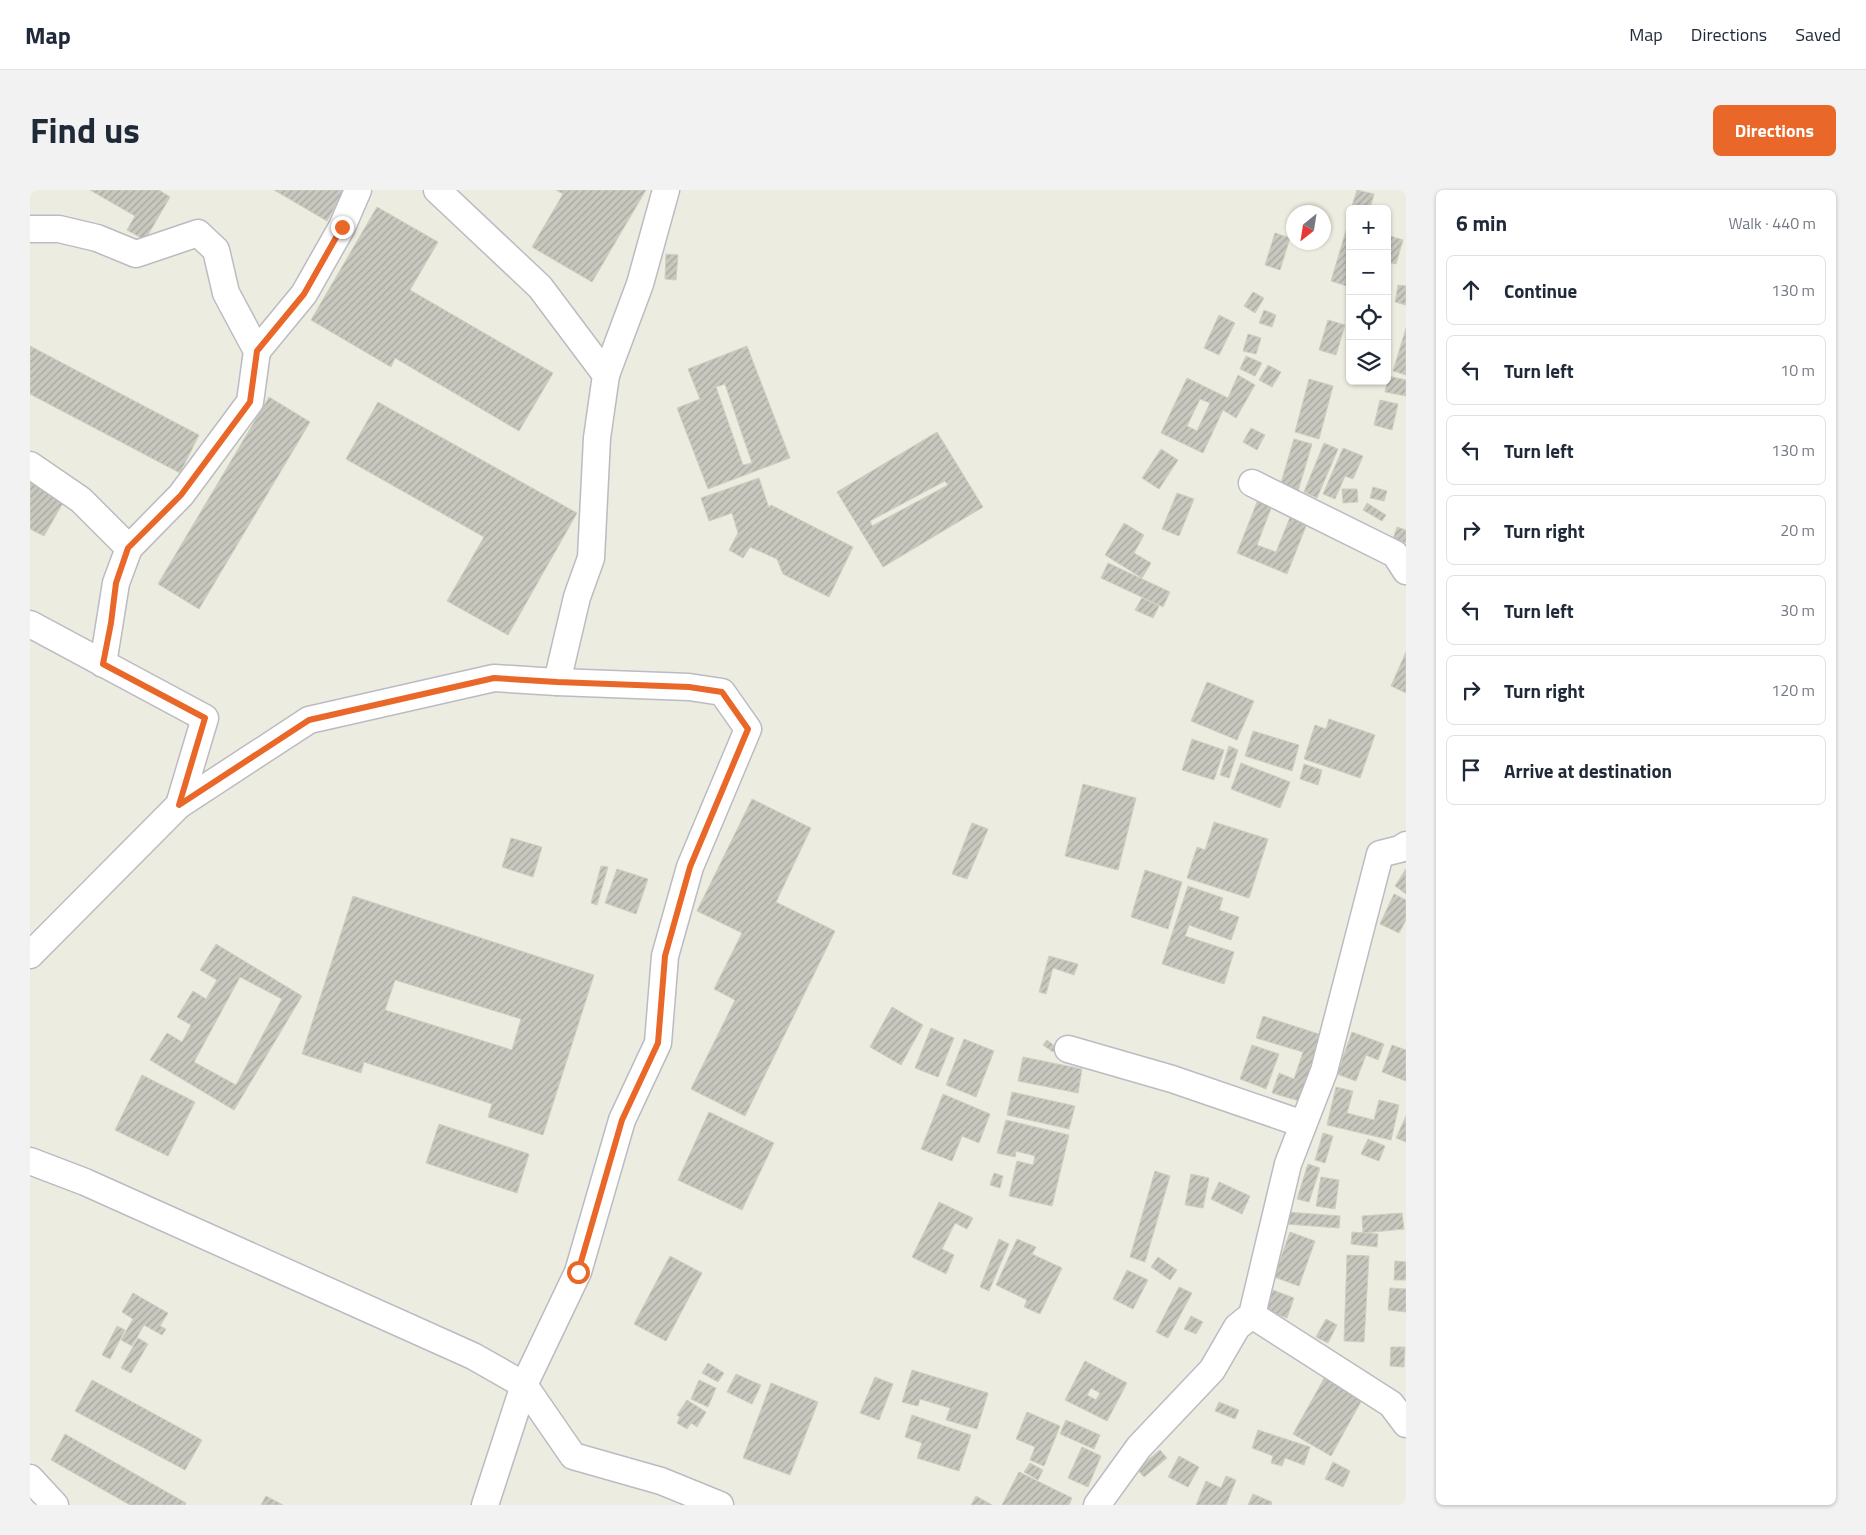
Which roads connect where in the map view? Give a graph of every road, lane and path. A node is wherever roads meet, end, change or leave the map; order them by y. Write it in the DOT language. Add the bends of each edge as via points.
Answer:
graph roads {
  1 [pos="358,190"];
  2 [pos="437,190"];
  3 [pos="666,190"];
  4 [pos="30,229"];
  5 [pos="257,351"];
  6 [pos="606,375"];
  7 [pos="30,465"];
  8 [pos="1252,483"];
  9 [pos="128,548"];
  10 [pos="1406,571"];
  11 [pos="30,624"];
  12 [pos="103,664"];
  13 [pos="557,682"];
  14 [pos="179,805"];
  15 [pos="1406,845"];
  16 [pos="30,954"];
  17 [pos="1068,1049"];
  18 [pos="1303,1124"];
  19 [pos="30,1161"];
  20 [pos="1252,1315"];
  21 [pos="524,1385"];
  22 [pos="1406,1424"];
  23 [pos="30,1478"];
  24 [pos="55,1505"];
  25 [pos="486,1505"];
  26 [pos="720,1505"];
  27 [pos="1097,1505"];
  1 -- 5 [label="street" via="342,227 304,294"];
  2 -- 6 [label="street" via="540,287"];
  3 -- 6 [label="street" via="640,284"];
  4 -- 5 [label="street" via="59,229 97,238 136,254 198,233 216,250 226,293"];
  5 -- 9 [label="street" via="250,402 181,495"];
  6 -- 13 [label="street" via="597,438 591,558 577,597"];
  7 -- 9 [label="street" via="81,500"];
  8 -- 10 [label="street" via="1395,554"];
  9 -- 12 [label="street" via="116,583"];
  11 -- 12 [label="street"];
  12 -- 14 [label="street" via="205,718"];
  13 -- 14 [label="street" via="494,678 309,720"];
  13 -- 21 [label="street" via="689,687 722,692 748,729 690,867 665,956 658,1043 622,1120 578,1272"];
  14 -- 16 [label="street"];
  15 -- 18 [label="street" via="1380,854 1324,1071"];
  17 -- 18 [label="street" via="1172,1079"];
  18 -- 20 [label="street" via="1288,1164"];
  19 -- 21 [label="street" via="85,1182 473,1356"];
  20 -- 22 [label="street" via="1391,1404"];
  20 -- 27 [label="street" via="1237,1327 1212,1370 1139,1447"];
  21 -- 25 [label="street"];
  21 -- 26 [label="street" via="574,1456 662,1481"];
  23 -- 24 [label="street"];
}
